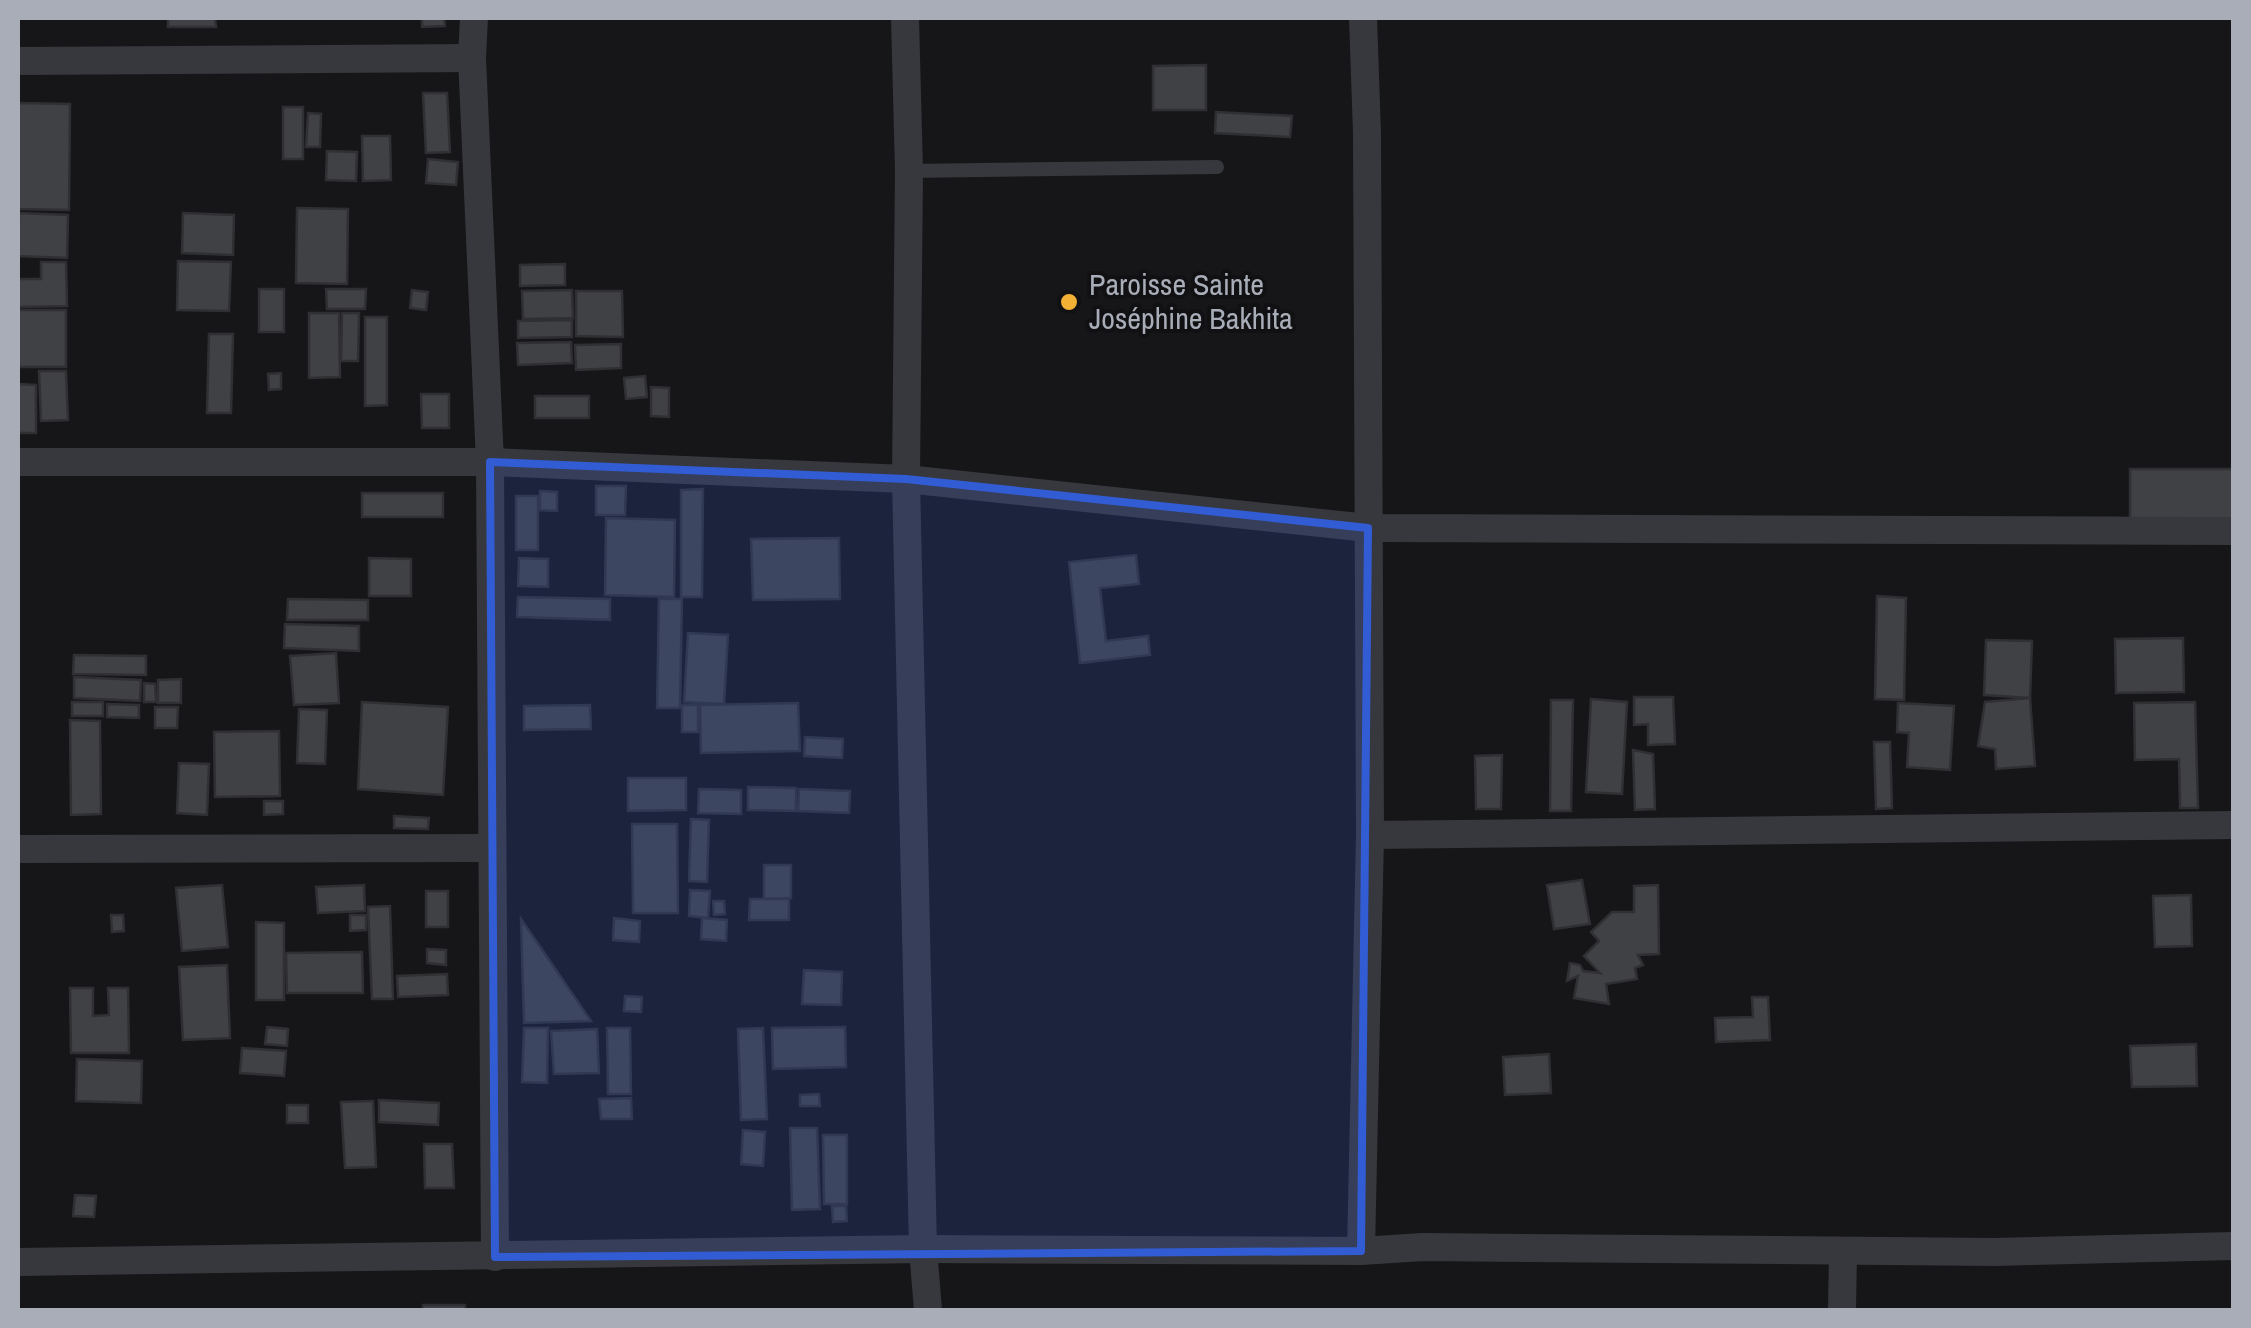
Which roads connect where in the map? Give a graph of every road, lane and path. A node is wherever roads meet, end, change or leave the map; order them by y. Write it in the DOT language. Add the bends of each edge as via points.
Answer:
graph roads {
  1 [pos="474,18"];
  2 [pos="905,18"];
  3 [pos="1363,18"];
  4 [pos="472,58"];
  5 [pos="18,61"];
  6 [pos="1217,167"];
  7 [pos="909,171"];
  8 [pos="18,462"];
  9 [pos="490,462"];
  10 [pos="906,479"];
  11 [pos="1368,528"];
  12 [pos="2234,531"];
  13 [pos="2234,825"];
  14 [pos="1370,835"];
  15 [pos="492,848"];
  16 [pos="18,850"];
  17 [pos="2234,1246"];
  18 [pos="923,1249"];
  19 [pos="1361,1251"];
  20 [pos="1843,1251"];
  21 [pos="495,1257"];
  22 [pos="18,1262"];
  23 [pos="928,1310"];
  24 [pos="1842,1310"];
  1 -- 4 [label="street"];
  2 -- 7 [label="street"];
  3 -- 11 [label="street"];
  4 -- 5 [label="street"];
  4 -- 9 [label="street"];
  6 -- 7 [label="lane"];
  7 -- 10 [label="street"];
  8 -- 9 [label="street"];
  9 -- 10 [label="street"];
  9 -- 15 [label="street"];
  10 -- 11 [label="street"];
  10 -- 18 [label="street"];
  11 -- 12 [label="street"];
  11 -- 14 [label="street"];
  13 -- 14 [label="street"];
  14 -- 19 [label="street"];
  15 -- 16 [label="street"];
  15 -- 21 [label="street"];
  17 -- 20 [label="street"];
  18 -- 19 [label="street"];
  18 -- 21 [label="street"];
  18 -- 23 [label="street"];
  19 -- 20 [label="street"];
  20 -- 24 [label="street"];
  21 -- 22 [label="street"];
}
